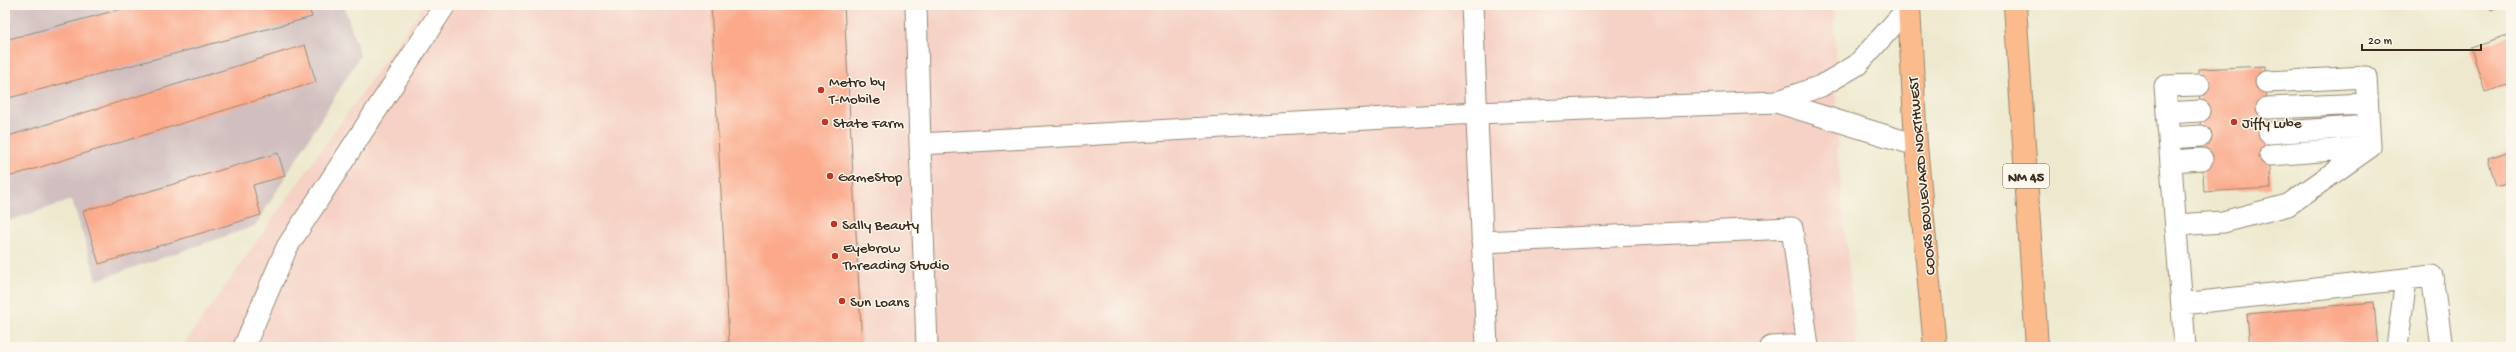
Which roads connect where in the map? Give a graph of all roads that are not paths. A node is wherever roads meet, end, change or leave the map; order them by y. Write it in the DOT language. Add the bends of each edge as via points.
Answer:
graph roads {
  1 [pos="445,5"];
  2 [pos="916,5"];
  3 [pos="1472,5"];
  4 [pos="2015,5"];
  5 [pos="1909,6"];
  6 [pos="2266,82"];
  7 [pos="2198,85"];
  8 [pos="1776,102"];
  9 [pos="2367,104"];
  10 [pos="2267,108"];
  11 [pos="2200,111"];
  12 [pos="1476,113"];
  13 [pos="2167,113"];
  14 [pos="2368,126"];
  15 [pos="2269,133"];
  16 [pos="2201,136"];
  17 [pos="2169,138"];
  18 [pos="920,144"];
  19 [pos="1916,144"];
  20 [pos="2370,147"];
  21 [pos="2270,154"];
  22 [pos="2202,159"];
  23 [pos="2171,161"];
  24 [pos="2176,225"];
  25 [pos="1482,242"];
  26 [pos="2406,279"];
  27 [pos="2182,304"];
  28 [pos="1808,346"];
  29 [pos="244,347"];
  30 [pos="927,347"];
  31 [pos="1487,347"];
  32 [pos="1772,347"];
  33 [pos="1935,347"];
  34 [pos="2037,347"];
  35 [pos="2181,347"];
  36 [pos="2397,347"];
  37 [pos="2442,347"];
  1 -- 29 [label="lane" via="287,247"];
  2 -- 18 [label="lane"];
  3 -- 12 [label="lane"];
  4 -- 34 [label="main road, NM 45"];
  5 -- 8 [label="lane" via="1857,65 1821,86"];
  5 -- 19 [label="main road, COORS BOULEVARD NORTHWEST"];
  6 -- 9 [label="lane" via="2366,77"];
  7 -- 13 [label="lane" via="2165,86"];
  8 -- 12 [label="lane"];
  8 -- 19 [label="lane"];
  9 -- 10 [label="lane"];
  9 -- 14 [label="lane"];
  11 -- 13 [label="lane"];
  12 -- 18 [label="lane"];
  12 -- 25 [label="lane"];
  13 -- 17 [label="lane"];
  14 -- 15 [label="lane"];
  14 -- 20 [label="lane"];
  16 -- 17 [label="lane"];
  17 -- 23 [label="lane"];
  18 -- 30 [label="lane"];
  19 -- 33 [label="main road, COORS BOULEVARD NORTHWEST"];
  20 -- 21 [label="lane"];
  20 -- 24 [label="lane" via="2288,205 2223,222"];
  22 -- 23 [label="lane"];
  23 -- 24 [label="lane"];
  24 -- 27 [label="lane"];
  25 -- 28 [label="lane" via="1792,228"];
  25 -- 31 [label="lane"];
  26 -- 27 [label="lane"];
  26 -- 36 [label="lane"];
  26 -- 37 [label="lane" via="2432,276"];
  27 -- 35 [label="lane"];
  28 -- 32 [label="lane"];
}
